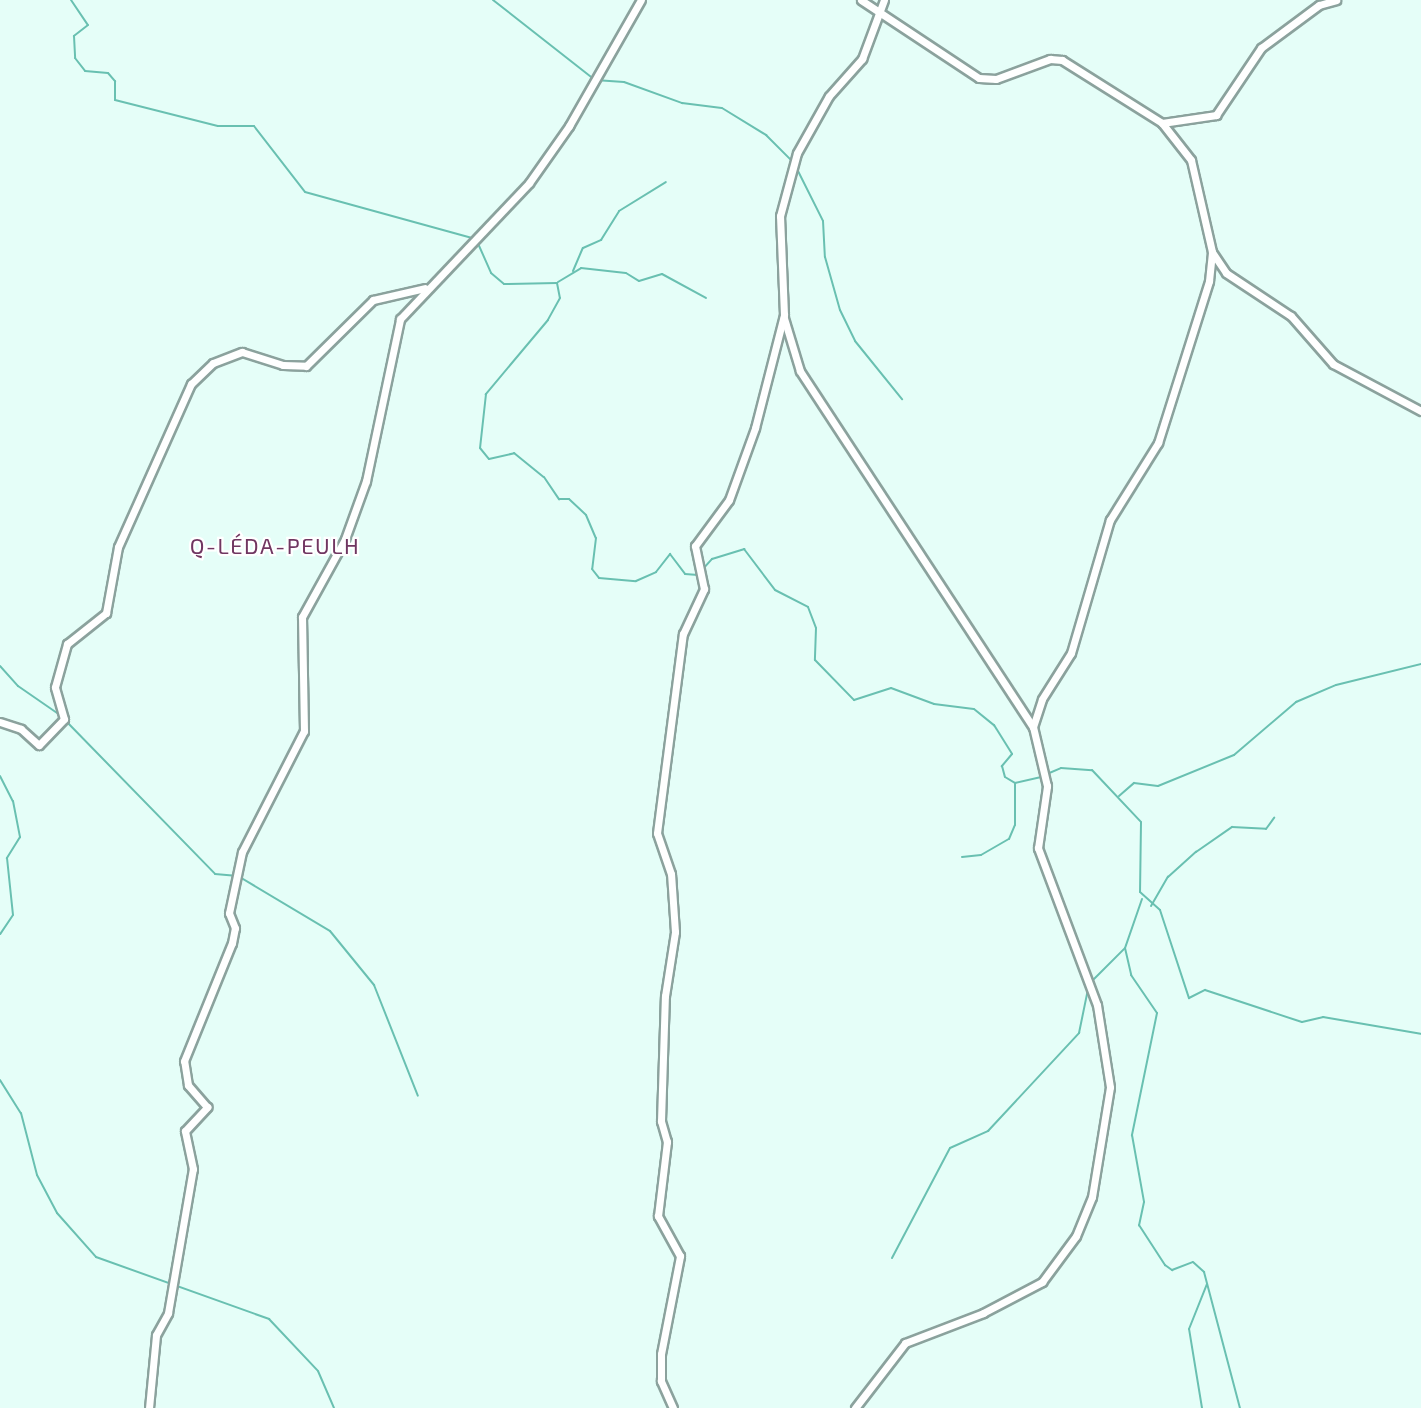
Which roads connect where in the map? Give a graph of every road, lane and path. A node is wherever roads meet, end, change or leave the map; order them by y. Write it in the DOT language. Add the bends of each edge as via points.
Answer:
graph roads {
  1 [pos="641,0"];
  2 [pos="861,0"];
  3 [pos="884,0"];
  4 [pos="1336,0"];
  5 [pos="879,11"];
  6 [pos="1162,123"];
  7 [pos="1212,252"];
  8 [pos="427,288"];
  9 [pos="784,315"];
  10 [pos="1421,411"];
  11 [pos="0,722"];
  12 [pos="1033,727"];
  13 [pos="149,1408"];
  14 [pos="673,1408"];
  15 [pos="855,1408"];
  1 -- 8 [label="street" via="569,126 529,183"];
  2 -- 5 [label="street"];
  3 -- 5 [label="street"];
  4 -- 6 [label="street" via="1319,5 1261,48 1216,115"];
  5 -- 6 [label="street" via="979,78 996,79 1050,59 1062,60"];
  5 -- 9 [label="street" via="862,59 829,96 797,153 780,216"];
  6 -- 7 [label="street" via="1191,160"];
  7 -- 10 [label="street" via="1226,273 1291,316 1324,359"];
  7 -- 12 [label="street" via="1209,281 1158,444 1110,520 1071,653 1042,699"];
  8 -- 11 [label="street" via="373,300 306,366 283,365 242,352 213,363 191,384 118,547 106,613 67,644 55,687 64,719 39,745 21,729"];
  8 -- 13 [label="street" via="400,319 366,481 345,539 302,617 304,731 242,852 229,913 235,928 232,943 184,1061 188,1085 207,1107 185,1131 193,1169 168,1313 156,1335"];
  9 -- 12 [label="street" via="800,371"];
  9 -- 14 [label="street" via="739,482 722,514 695,546 704,589 682,643 657,833 670,874 675,932 665,996 661,1120 667,1142 658,1216 680,1256 661,1354 661,1381"];
  12 -- 15 [label="street" via="1047,786 1038,848 1097,1005 1110,1087 1092,1197 1076,1236 1042,1282 982,1313 905,1344"];
}
